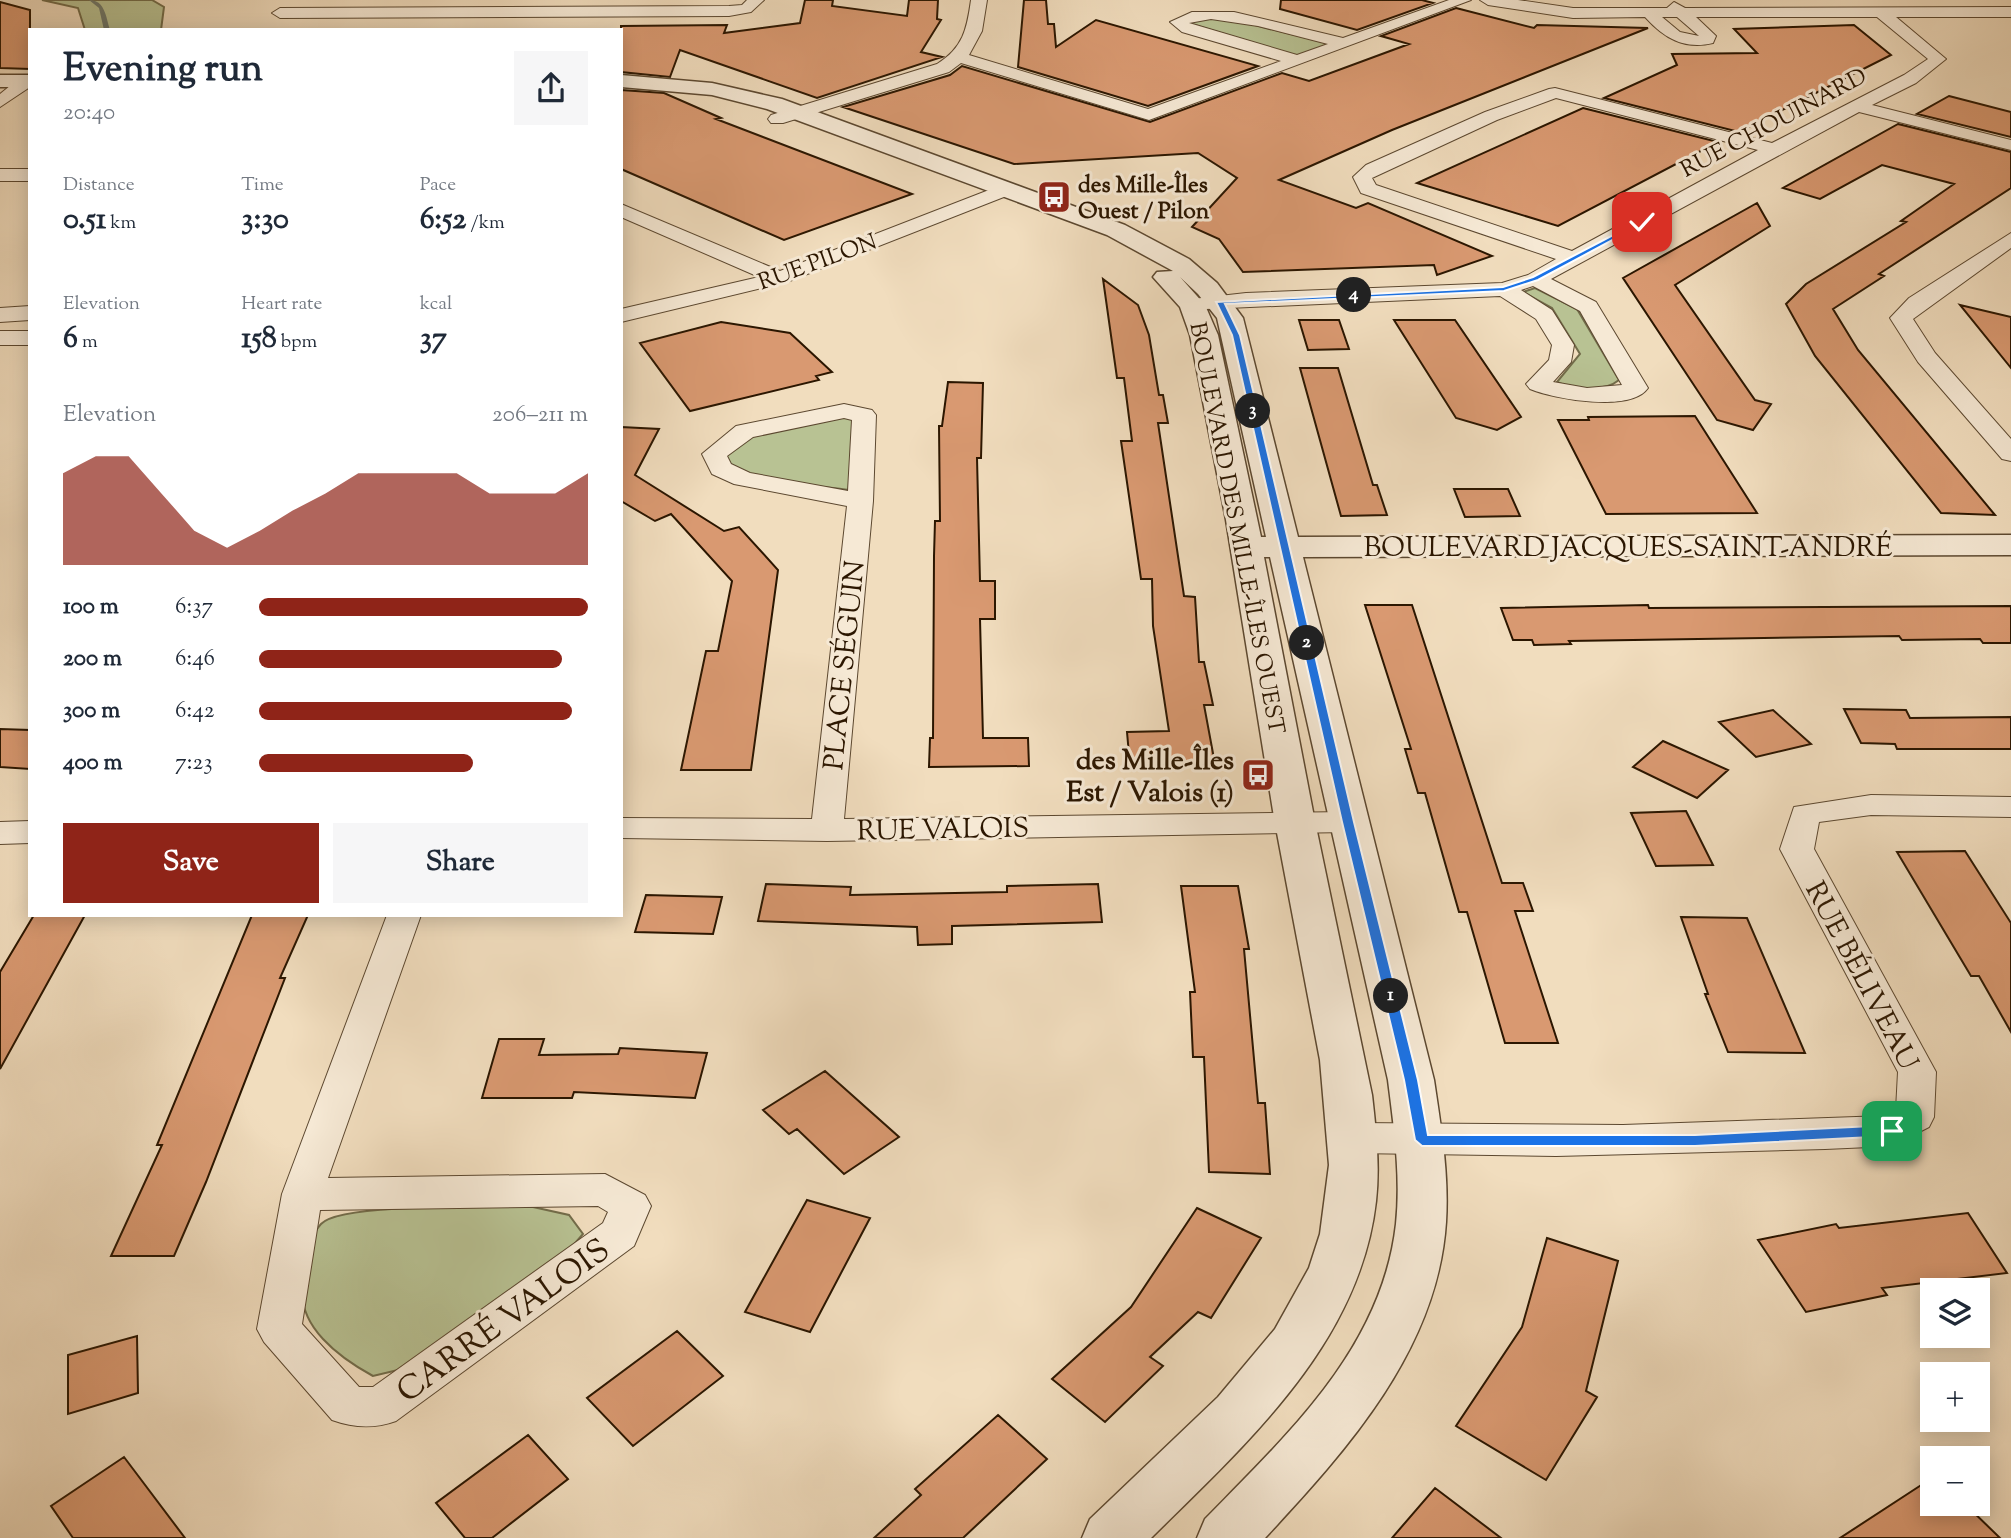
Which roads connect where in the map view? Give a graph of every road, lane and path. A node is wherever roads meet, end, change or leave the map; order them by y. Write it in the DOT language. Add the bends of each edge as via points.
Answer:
graph roads {
  1 [pos="756,0"];
  2 [pos="979,0"];
  3 [pos="1463,0"];
  4 [pos="1488,0"];
  5 [pos="1666,0"];
  6 [pos="277,7"];
  7 [pos="1880,12"];
  8 [pos="2011,12"];
  9 [pos="1649,13"];
  10 [pos="1680,13"];
  11 [pos="277,28"];
  12 [pos="1345,44"];
  13 [pos="961,58"];
  14 [pos="1299,61"];
  15 [pos="623,80"];
  16 [pos="623,90"];
  17 [pos="1858,107"];
  18 [pos="788,116"];
  19 [pos="2011,145"];
  20 [pos="1774,149"];
  21 [pos="0,175"];
  22 [pos="28,175"];
  23 [pos="997,193"];
  24 [pos="623,211"];
  25 [pos="2011,239"];
  26 [pos="1577,259"];
  27 [pos="780,278"];
  28 [pos="1535,279"];
  29 [pos="1504,289"];
  30 [pos="1220,302"];
  31 [pos="1192,305"];
  32 [pos="28,313"];
  33 [pos="0,315"];
  34 [pos="623,316"];
  35 [pos="0,338"];
  36 [pos="28,338"];
  37 [pos="2011,454"];
  38 [pos="860,500"];
  39 [pos="2011,545"];
  40 [pos="1247,559"];
  41 [pos="1287,559"];
  42 [pos="2011,568"];
  43 [pos="2011,807"];
  44 [pos="1295,822"];
  45 [pos="1348,822"];
  46 [pos="623,828"];
  47 [pos="827,830"];
  48 [pos="28,832"];
  49 [pos="0,833"];
  50 [pos="403,917"];
  51 [pos="1354,1138"];
  52 [pos="1422,1140"];
  53 [pos="302,1194"];
  54 [pos="1111,1538"];
  55 [pos="1226,1538"];
  1 -- 6 [label="street" via="746,9 729,11"];
  2 -- 13 [label="street" via="973,40"];
  3 -- 12 [label="street"];
  4 -- 9 [label="street" via="1573,13"];
  5 -- 10 [label="street"];
  6 -- 11 [label="street"];
  7 -- 8 [label="street"];
  7 -- 10 [label="street"];
  7 -- 17 [label="street, RUE CHOUINARD" via="1938,59"];
  9 -- 10 [label="street"];
  9 -- 10 [label="street" via="1671,37 1707,40 1708,36"];
  12 -- 14 [label="street"];
  12 -- 14 [label="street" via="1224,12 1186,14 1178,22 1188,29"];
  13 -- 14 [label="street" via="1149,115"];
  13 -- 18 [label="street" via="943,68"];
  15 -- 18 [label="street, BOULEVARD DES MILLE-ÎLES OUEST" via="712,89"];
  16 -- 18 [label="street, BOULEVARD DES MILLE-ÎLES OUEST" via="704,99"];
  17 -- 19 [label="street"];
  17 -- 20 [label="street, RUE CHOUINARD"];
  18 -- 23 [label="street, BOULEVARD DES MILLE-ÎLES OUEST"];
  20 -- 26 [label="street, RUE CHOUINARD"];
  20 -- 26 [label="street" via="1555,93 1491,116 1362,177 1368,189"];
  21 -- 22 [label="street"];
  23 -- 27 [label="street, RUE PILON"];
  23 -- 30 [label="street, BOULEVARD DES MILLE-ÎLES OUEST" via="1143,241 1194,274"];
  23 -- 31 [label="street, BOULEVARD DES MILLE-ÎLES OUEST" via="1134,256 1165,276"];
  24 -- 27 [label="street"];
  25 -- 37 [label="street" via="1901,318 1926,358"];
  26 -- 28 [label="street, RUE CHOUINARD"];
  27 -- 34 [label="street, RUE PILON"];
  28 -- 29 [label="street, RUE CHOUINARD"];
  28 -- 29 [label="street" via="1588,307 1636,388 1622,393 1574,393 1538,384 1560,362 1563,345 1544,315"];
  29 -- 30 [label="street, RUE CHOUINARD"];
  30 -- 31 [label="street, RUE CHOUINARD"];
  30 -- 41 [label="street, BOULEVARD DES MILLE-ÎLES OUEST" via="1236,335"];
  31 -- 40 [label="street, BOULEVARD DES MILLE-ÎLES OUEST" via="1204,335"];
  32 -- 33 [label="street"];
  35 -- 36 [label="street"];
  38 -- 38 [label="street, PLACE SÉGUIN" via="864,415 844,411 745,431 714,454 721,469 743,478"];
  38 -- 47 [label="street, PLACE SÉGUIN"];
  39 -- 41 [label="street, BOULEVARD JACQUES-SAINT-ANDRÉ"];
  40 -- 41 [label="street, BOULEVARD JACQUES-SAINT-ANDRÉ"];
  40 -- 44 [label="street, BOULEVARD DES MILLE-ÎLES OUEST"];
  41 -- 42 [label="street, BOULEVARD JACQUES-SAINT-ANDRÉ"];
  41 -- 45 [label="street, BOULEVARD DES MILLE-ÎLES OUEST"];
  43 -- 52 [label="street, RUE BÉLIVEAU" via="1871,805 1805,814 1797,849 1917,1072 1915,1117 1892,1131 1695,1141"];
  44 -- 45 [label="street, RUE VALOIS"];
  44 -- 47 [label="street, RUE VALOIS"];
  44 -- 51 [label="street, BOULEVARD DES MILLE-ÎLES OUEST" via="1342,1054"];
  45 -- 52 [label="street, BOULEVARD DES MILLE-ÎLES OUEST"];
  46 -- 47 [label="street, RUE VALOIS"];
  48 -- 49 [label="street"];
  50 -- 53 [label="street, CARRÉ VALOIS"];
  51 -- 52 [label="street, RUE BÉLIVEAU"];
  51 -- 54 [label="street, BOULEVARD DES MILLE-ÎLES OUEST" via="1352,1205 1344,1239 1304,1332 1261,1388"];
  52 -- 55 [label="street, BOULEVARD DES MILLE-ÎLES OUEST" via="1424,1196 1417,1260 1383,1350 1325,1434"];
  53 -- 53 [label="street, CARRÉ VALOIS" via="279,1329 348,1406 380,1407 619,1234 631,1206 605,1190"];
}
